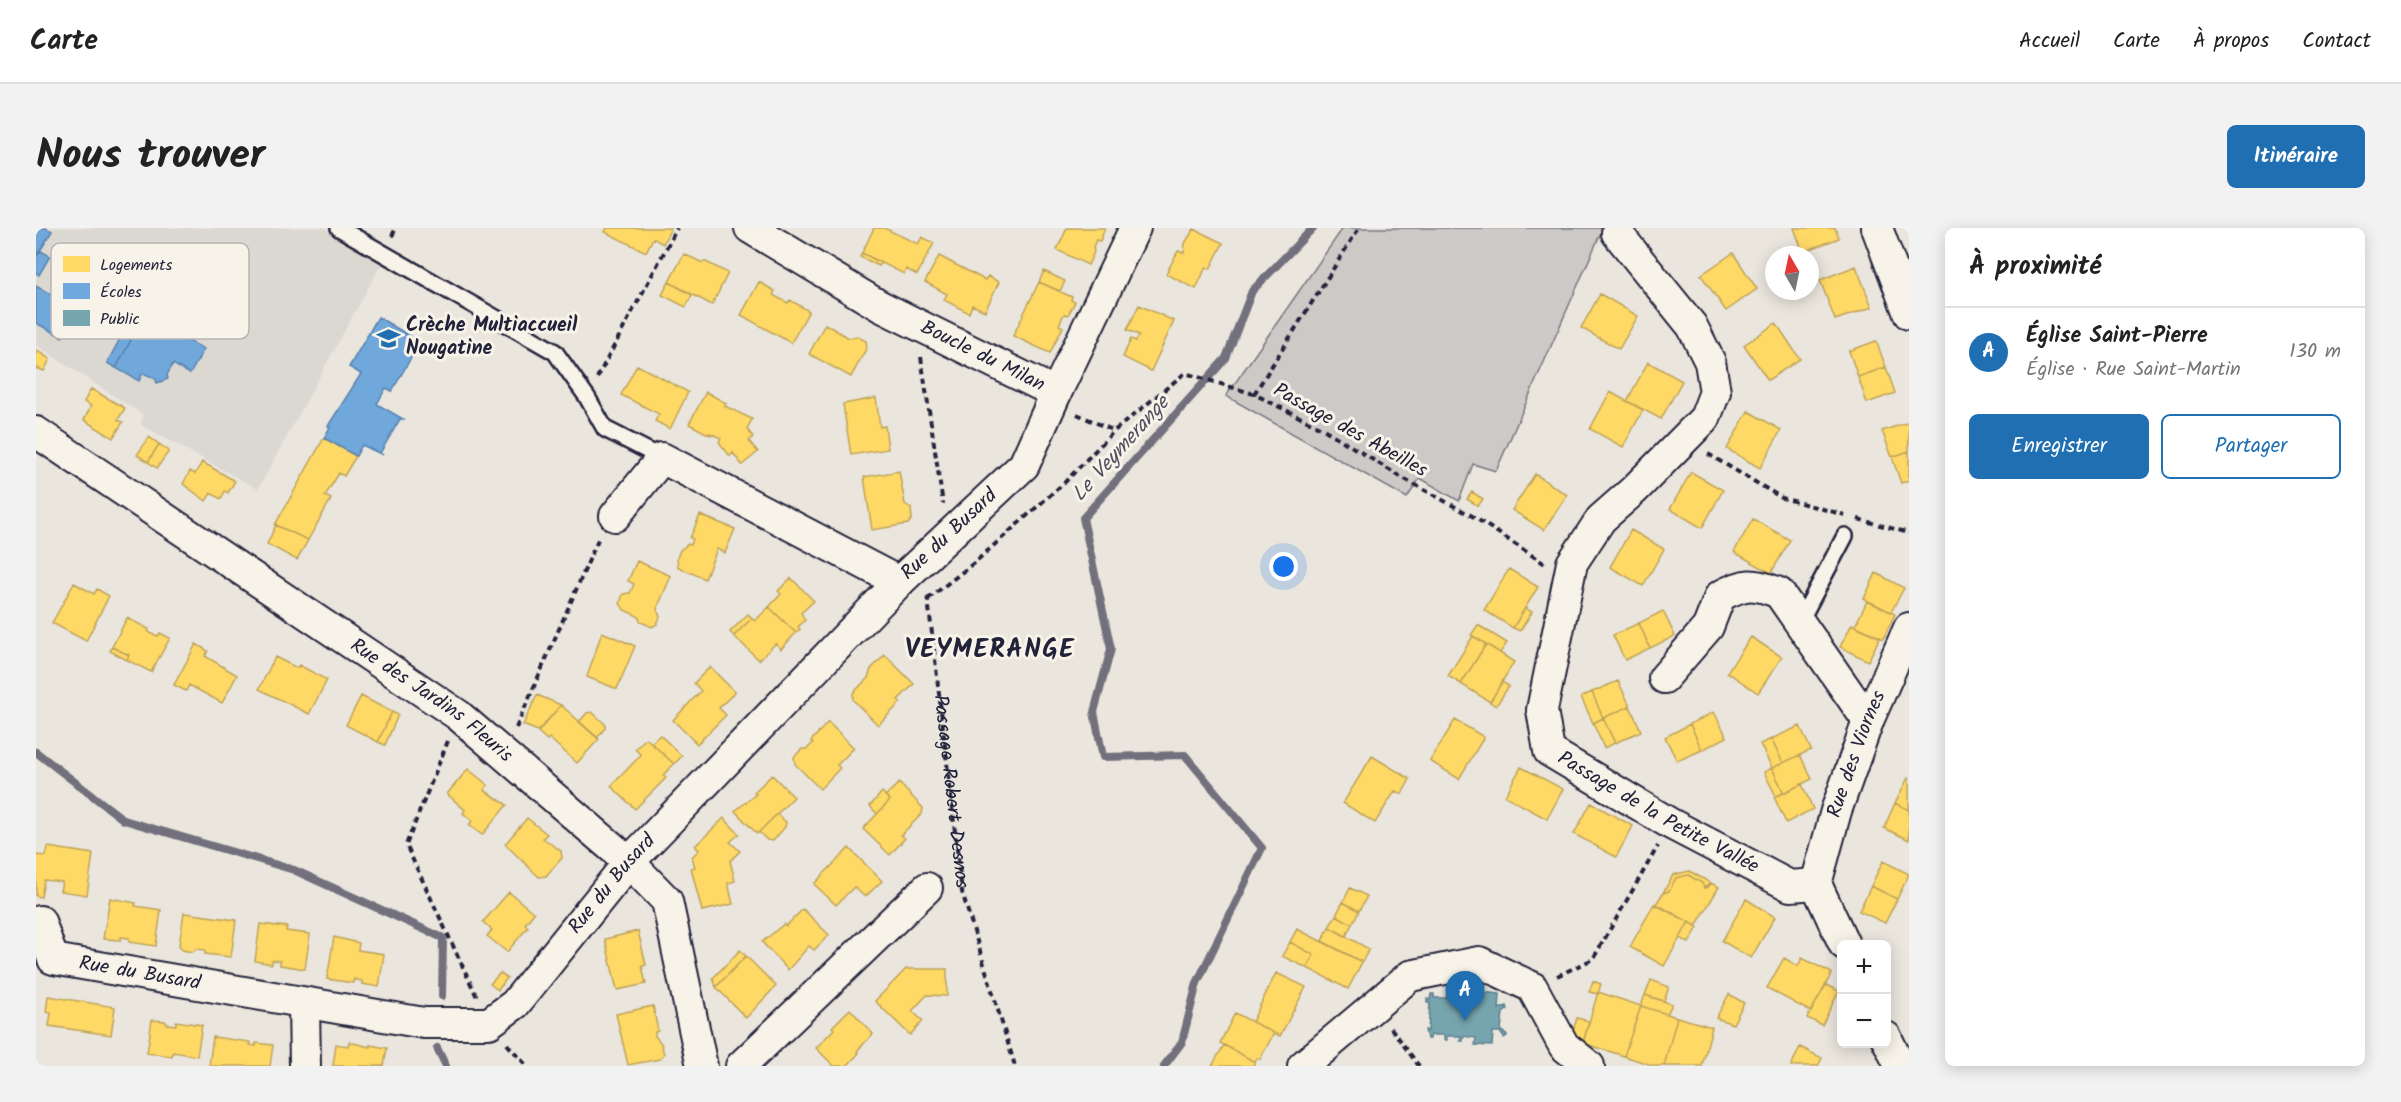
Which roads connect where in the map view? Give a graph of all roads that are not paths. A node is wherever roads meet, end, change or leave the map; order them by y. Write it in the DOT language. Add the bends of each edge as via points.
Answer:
graph roads {
  1 [pos="339,228"];
  2 [pos="750,228"];
  3 [pos="1135,228"];
  4 [pos="1618,228"];
  5 [pos="1877,228"];
  6 [pos="1909,314"];
  7 [pos="1053,397"];
  8 [pos="36,432"];
  9 [pos="663,458"];
  10 [pos="615,516"];
  11 [pos="1845,536"];
  12 [pos="899,582"];
  13 [pos="1799,622"];
  14 [pos="1909,628"];
  15 [pos="1664,678"];
  16 [pos="1868,721"];
  17 [pos="629,862"];
  18 [pos="1816,884"];
  19 [pos="927,888"];
  20 [pos="40,921"];
  21 [pos="1842,940"];
  22 [pos="304,1003"];
  23 [pos="1891,1046"];
  24 [pos="305,1066"];
  25 [pos="702,1066"];
  26 [pos="741,1066"];
  27 [pos="1303,1066"];
  28 [pos="1589,1066"];
  29 [pos="1900,1066"];
  1 -- 9 [label="lane" via="555,352 605,429"];
  2 -- 7 [label="street, Boucle du Milan" via="880,306"];
  3 -- 7 [label="street, Boucle du Milan"];
  4 -- 18 [label="street, Passage de la Petite Vallée" via="1617,233 1692,326 1710,362 1715,392 1705,418 1601,519 1570,571 1542,710 1550,751 1671,824 1790,886"];
  5 -- 6 [label="street"];
  7 -- 12 [label="street, Rue du Busard" via="1024,465"];
  8 -- 17 [label="street, Rue des Jardins Fleuris" via="458,715"];
  9 -- 10 [label="street"];
  9 -- 12 [label="street"];
  11 -- 13 [label="lane"];
  12 -- 17 [label="street, Rue du Busard"];
  13 -- 15 [label="street" via="1779,593 1758,584 1740,586 1720,596 1708,627"];
  13 -- 16 [label="street"];
  14 -- 16 [label="street, Rue des Viornes"];
  16 -- 18 [label="street, Rue des Viornes" via="1836,811"];
  17 -- 22 [label="street, Rue du Busard" via="515,1004 489,1023 424,1023"];
  17 -- 25 [label="street, Rue des Jardins Fleuris" via="667,901"];
  18 -- 21 [label="street"];
  19 -- 26 [label="street"];
  20 -- 22 [label="street, Rue du Busard" via="53,959"];
  22 -- 24 [label="street"];
  23 -- 29 [label="street"];
  27 -- 28 [label="street" via="1410,976 1479,962 1532,987 1564,1046"];
}
